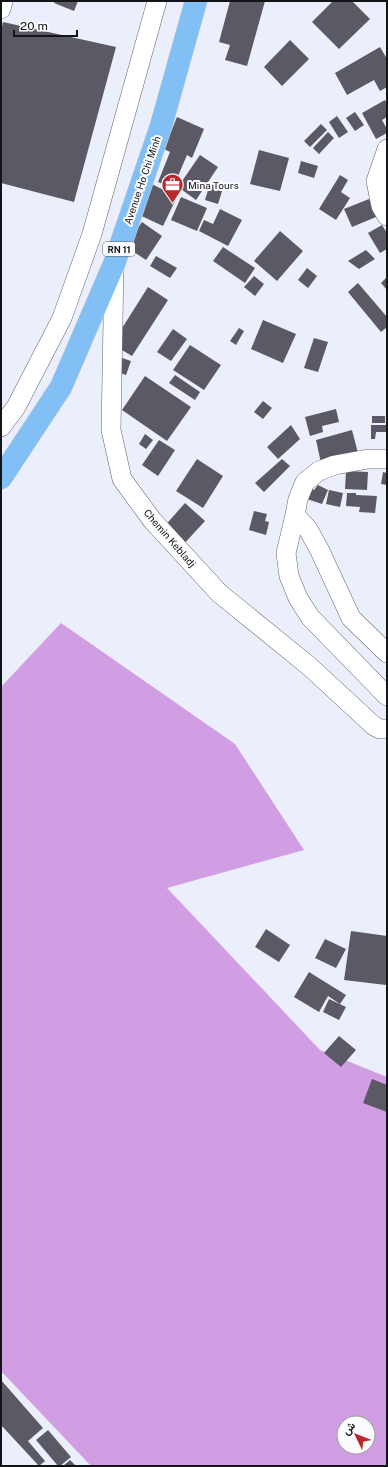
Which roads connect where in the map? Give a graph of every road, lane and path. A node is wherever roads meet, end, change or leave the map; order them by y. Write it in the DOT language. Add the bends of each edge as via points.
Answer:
graph roads {
  1 [pos="3,1"];
  2 [pos="157,1"];
  3 [pos="196,1"];
  4 [pos="1,9"];
  5 [pos="387,149"];
  6 [pos="387,216"];
  7 [pos="114,264"];
  8 [pos="1,427"];
  9 [pos="387,459"];
  10 [pos="1,478"];
  11 [pos="295,515"];
  12 [pos="387,653"];
  13 [pos="387,696"];
  14 [pos="387,729"];
  1 -- 4 [label="street"];
  2 -- 8 [label="street" via="92,234 62,318 16,407"];
  3 -- 7 [label="main road, Avenue Ho Chi Minh / RN 11" via="161,126"];
  5 -- 6 [label="street" via="376,181 381,206"];
  7 -- 10 [label="main road, Avenue Ho Chi Minh / RN 11" via="61,387"];
  7 -- 14 [label="street, Chemin Kebladj" via="111,430 122,479 152,520 219,593 309,666 374,726"];
  9 -- 11 [label="street" via="352,461 319,471 305,482"];
  11 -- 12 [label="street" via="308,529 320,551 351,618"];
  11 -- 13 [label="street" via="286,553 289,576 298,598 310,617"];
}
